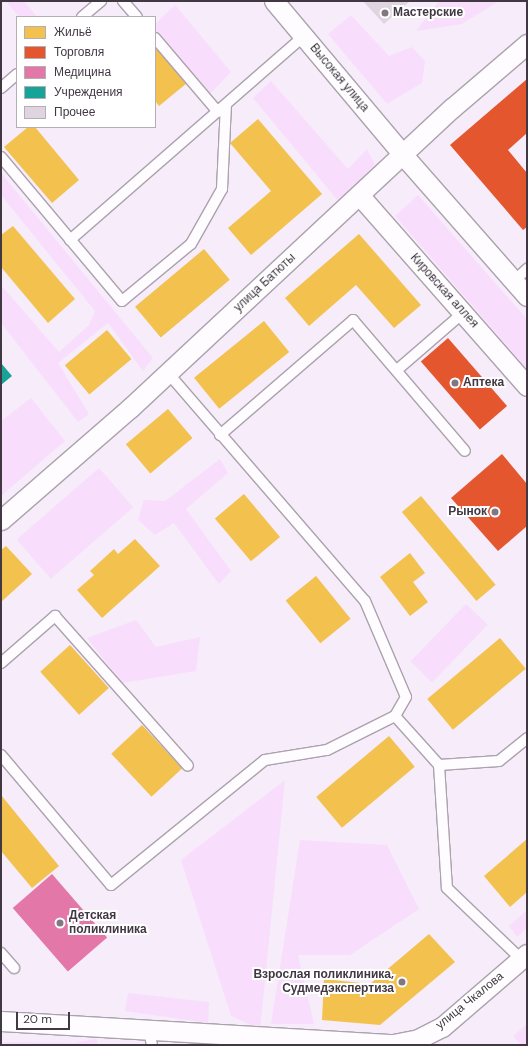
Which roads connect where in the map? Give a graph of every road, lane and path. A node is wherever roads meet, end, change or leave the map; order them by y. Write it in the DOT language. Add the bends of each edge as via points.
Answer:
graph roads {
  1 [pos="101,1"];
  2 [pos="123,1"];
  3 [pos="274,1"];
  4 [pos="83,16"];
  5 [pos="136,16"];
  6 [pos="304,36"];
  7 [pos="156,39"];
  8 [pos="527,44"];
  9 [pos="16,75"];
  10 [pos="1,88"];
  11 [pos="222,109"];
  12 [pos="403,155"];
  13 [pos="1,157"];
  14 [pos="360,196"];
  15 [pos="70,240"];
  16 [pos="520,275"];
  17 [pos="527,296"];
  18 [pos="464,312"];
  19 [pos="397,370"];
  20 [pos="168,373"];
  21 [pos="527,386"];
  22 [pos="220,435"];
  23 [pos="465,451"];
  24 [pos="1,520"];
  25 [pos="1,663"];
  26 [pos="395,716"];
  27 [pos="527,738"];
  28 [pos="1,755"];
  29 [pos="438,765"];
  30 [pos="188,766"];
  31 [pos="1,953"];
  32 [pos="524,956"];
  33 [pos="14,968"];
  34 [pos="1,1022"];
  35 [pos="151,1038"];
  36 [pos="392,1044"];
  1 -- 4 [label="lane"];
  2 -- 5 [label="lane"];
  3 -- 6 [label="street, Высокая улица"];
  6 -- 11 [label="lane"];
  6 -- 12 [label="street, Высокая улица"];
  7 -- 11 [label="lane"];
  8 -- 12 [label="street, улица Батюты"];
  9 -- 10 [label="lane"];
  11 -- 15 [label="lane"];
  11 -- 15 [label="lane" via="222,189 191,244 122,301"];
  12 -- 14 [label="street, улица Батюты"];
  12 -- 16 [label="street"];
  13 -- 15 [label="lane"];
  14 -- 18 [label="street, Кировская аллея"];
  14 -- 20 [label="street, улица Батюты"];
  16 -- 17 [label="street"];
  18 -- 19 [label="lane"];
  18 -- 21 [label="street, Кировская аллея"];
  19 -- 22 [label="lane" via="352,320"];
  19 -- 23 [label="lane"];
  20 -- 22 [label="lane"];
  20 -- 24 [label="street, улица Батюты"];
  22 -- 26 [label="lane" via="365,601 406,697"];
  25 -- 30 [label="lane" via="55,616"];
  26 -- 28 [label="lane" via="327,750 265,760 111,884"];
  26 -- 29 [label="lane"];
  27 -- 29 [label="lane" via="499,761"];
  29 -- 32 [label="lane" via="447,888"];
  31 -- 33 [label="lane"];
  32 -- 36 [label="street, улица Чкалова" via="442,1027 418,1039"];
  34 -- 35 [label="street, улица Чкалова"];
  35 -- 36 [label="street, улица Чкалова"];
}
